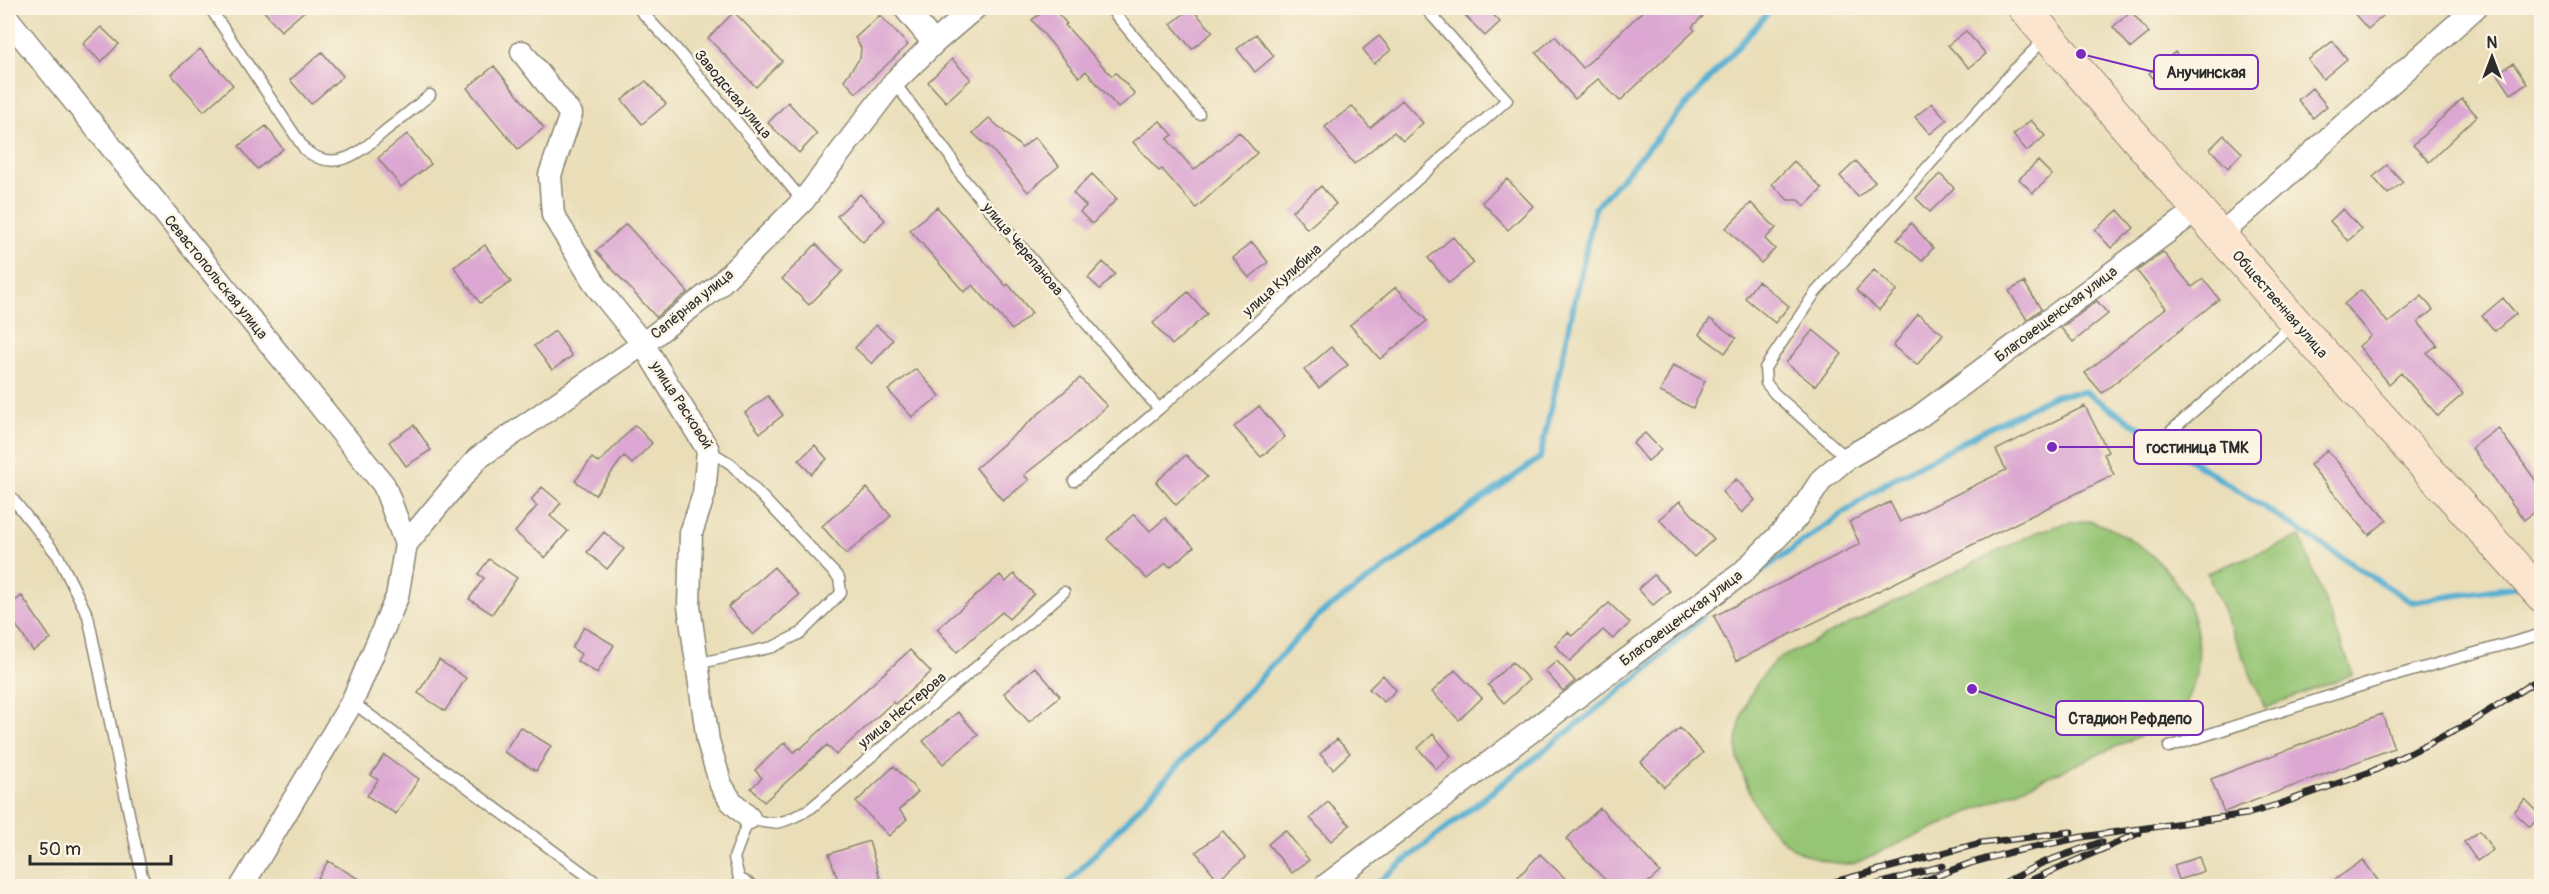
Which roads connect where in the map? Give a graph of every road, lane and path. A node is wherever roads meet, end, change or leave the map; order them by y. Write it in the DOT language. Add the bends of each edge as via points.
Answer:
graph roads {
  1 [pos="210,8"];
  2 [pos="638,8"];
  3 [pos="905,8"];
  4 [pos="975,8"];
  5 [pos="1110,8"];
  6 [pos="1425,8"];
  7 [pos="2024,8"];
  8 [pos="2475,8"];
  9 [pos="8,19"];
  10 [pos="2048,36"];
  11 [pos="934,43"];
  12 [pos="522,52"];
  13 [pos="894,82"];
  14 [pos="430,95"];
  15 [pos="1198,114"];
  16 [pos="803,201"];
  17 [pos="2198,209"];
  18 [pos="2220,235"];
  19 [pos="2295,322"];
  20 [pos="643,344"];
  21 [pos="1159,409"];
  22 [pos="2171,431"];
  23 [pos="708,450"];
  24 [pos="1847,458"];
  25 [pos="1074,481"];
  26 [pos="8,493"];
  27 [pos="406,544"];
  28 [pos="1064,592"];
  29 [pos="2541,596"];
  30 [pos="2541,634"];
  31 [pos="696,664"];
  32 [pos="352,702"];
  33 [pos="2169,747"];
  34 [pos="749,818"];
  35 [pos="147,886"];
  36 [pos="242,886"];
  37 [pos="601,886"];
  38 [pos="753,886"];
  39 [pos="1325,886"];
  1 -- 14 [label="lane" via="305,150 315,158 328,161 356,155"];
  2 -- 16 [label="lane, Заводская улица"];
  3 -- 11 [label="street"];
  4 -- 11 [label="street, Сапёрная улица"];
  5 -- 15 [label="lane"];
  6 -- 21 [label="lane, улица Кулибина" via="1507,100"];
  7 -- 10 [label="main road, Общественная улица"];
  8 -- 18 [label="street"];
  9 -- 27 [label="street, Севастопольская улица" via="384,485"];
  10 -- 17 [label="main road, Общественная улица"];
  10 -- 24 [label="lane" via="1815,293 1765,368 1766,383 1775,394"];
  11 -- 13 [label="street, Сапёрная улица"];
  12 -- 20 [label="street, улица Расковой" via="571,114 550,175 552,215 597,287"];
  13 -- 16 [label="street, Сапёрная улица"];
  13 -- 21 [label="lane, улица Черепанова" via="962,177"];
  16 -- 20 [label="street, Сапёрная улица" via="717,287"];
  17 -- 18 [label="main road, Общественная улица"];
  17 -- 24 [label="street, Благовещенская улица" via="1916,419"];
  18 -- 19 [label="main road, Общественная улица"];
  19 -- 22 [label="lane"];
  19 -- 29 [label="main road, Общественная улица"];
  20 -- 23 [label="street, улица Расковой"];
  20 -- 27 [label="street, Сапёрная улица" via="478,458"];
  21 -- 25 [label="lane, улица Кулибина"];
  23 -- 31 [label="street" via="704,494 691,534 689,606"];
  23 -- 31 [label="lane, улица Расковой" via="731,464 839,578 842,592 801,633 773,647"];
  24 -- 39 [label="street, Благовещенская улица" via="1822,479 1797,517 1742,573"];
  26 -- 35 [label="lane" via="58,556 88,616"];
  27 -- 32 [label="street" via="397,597"];
  28 -- 34 [label="lane, улица Нестерова" via="811,808 788,822 765,824"];
  30 -- 33 [label="lane" via="2373,681"];
  31 -- 34 [label="street" via="708,741 721,785"];
  32 -- 36 [label="street"];
  32 -- 37 [label="lane"];
  34 -- 38 [label="lane" via="734,858 739,878"];
}
